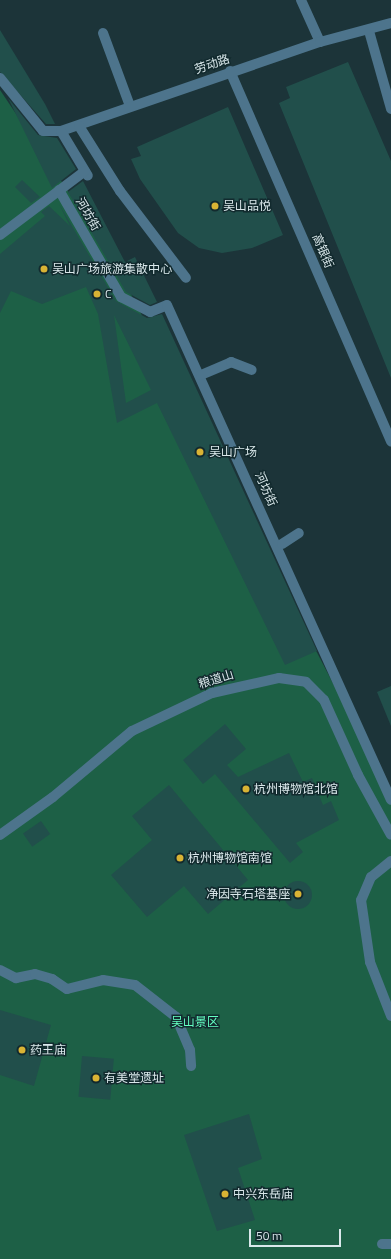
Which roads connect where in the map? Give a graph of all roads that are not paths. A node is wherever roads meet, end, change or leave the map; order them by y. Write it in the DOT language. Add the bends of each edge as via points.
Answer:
graph roads {
  1 [pos="301,0"];
  2 [pos="391,24"];
  3 [pos="369,31"];
  4 [pos="103,33"];
  5 [pos="320,42"];
  6 [pos="230,71"];
  7 [pos="0,78"];
  8 [pos="130,106"];
  9 [pos="391,109"];
  10 [pos="79,126"];
  11 [pos="61,132"];
  12 [pos="59,190"];
  13 [pos="0,235"];
  14 [pos="186,278"];
  15 [pos="252,370"];
  16 [pos="201,376"];
  17 [pos="391,442"];
  18 [pos="299,533"];
  19 [pos="282,544"];
  20 [pos="391,800"];
  21 [pos="0,835"];
  22 [pos="391,835"];
  23 [pos="391,861"];
  24 [pos="0,970"];
  25 [pos="391,1016"];
  26 [pos="191,1066"];
  1 -- 5 [label="street"];
  2 -- 3 [label="street, 劳动路"];
  3 -- 5 [label="street, 劳动路"];
  3 -- 9 [label="street"];
  4 -- 8 [label="street"];
  5 -- 6 [label="street, 劳动路"];
  6 -- 8 [label="street, 劳动路"];
  6 -- 17 [label="street, 高银街"];
  7 -- 11 [label="street, 劳动路" via="43,131"];
  8 -- 10 [label="street, 劳动路"];
  10 -- 11 [label="street, 劳动路"];
  10 -- 14 [label="street" via="120,191"];
  11 -- 12 [label="street" via="87,174"];
  12 -- 13 [label="street"];
  12 -- 16 [label="street, 河坊街" via="121,297 150,312 168,306"];
  15 -- 16 [label="street" via="230,362"];
  16 -- 20 [label="street, 河坊街"];
  18 -- 19 [label="street"];
  21 -- 22 [label="street, 粮道山" via="47,802 132,731 212,693 279,678 306,682 324,700 358,775"];
  23 -- 25 [label="street" via="371,877 361,900 370,962"];
  24 -- 26 [label="street" via="16,978 34,974 52,979 67,990 103,980 135,985 176,1017 190,1050"];
}
